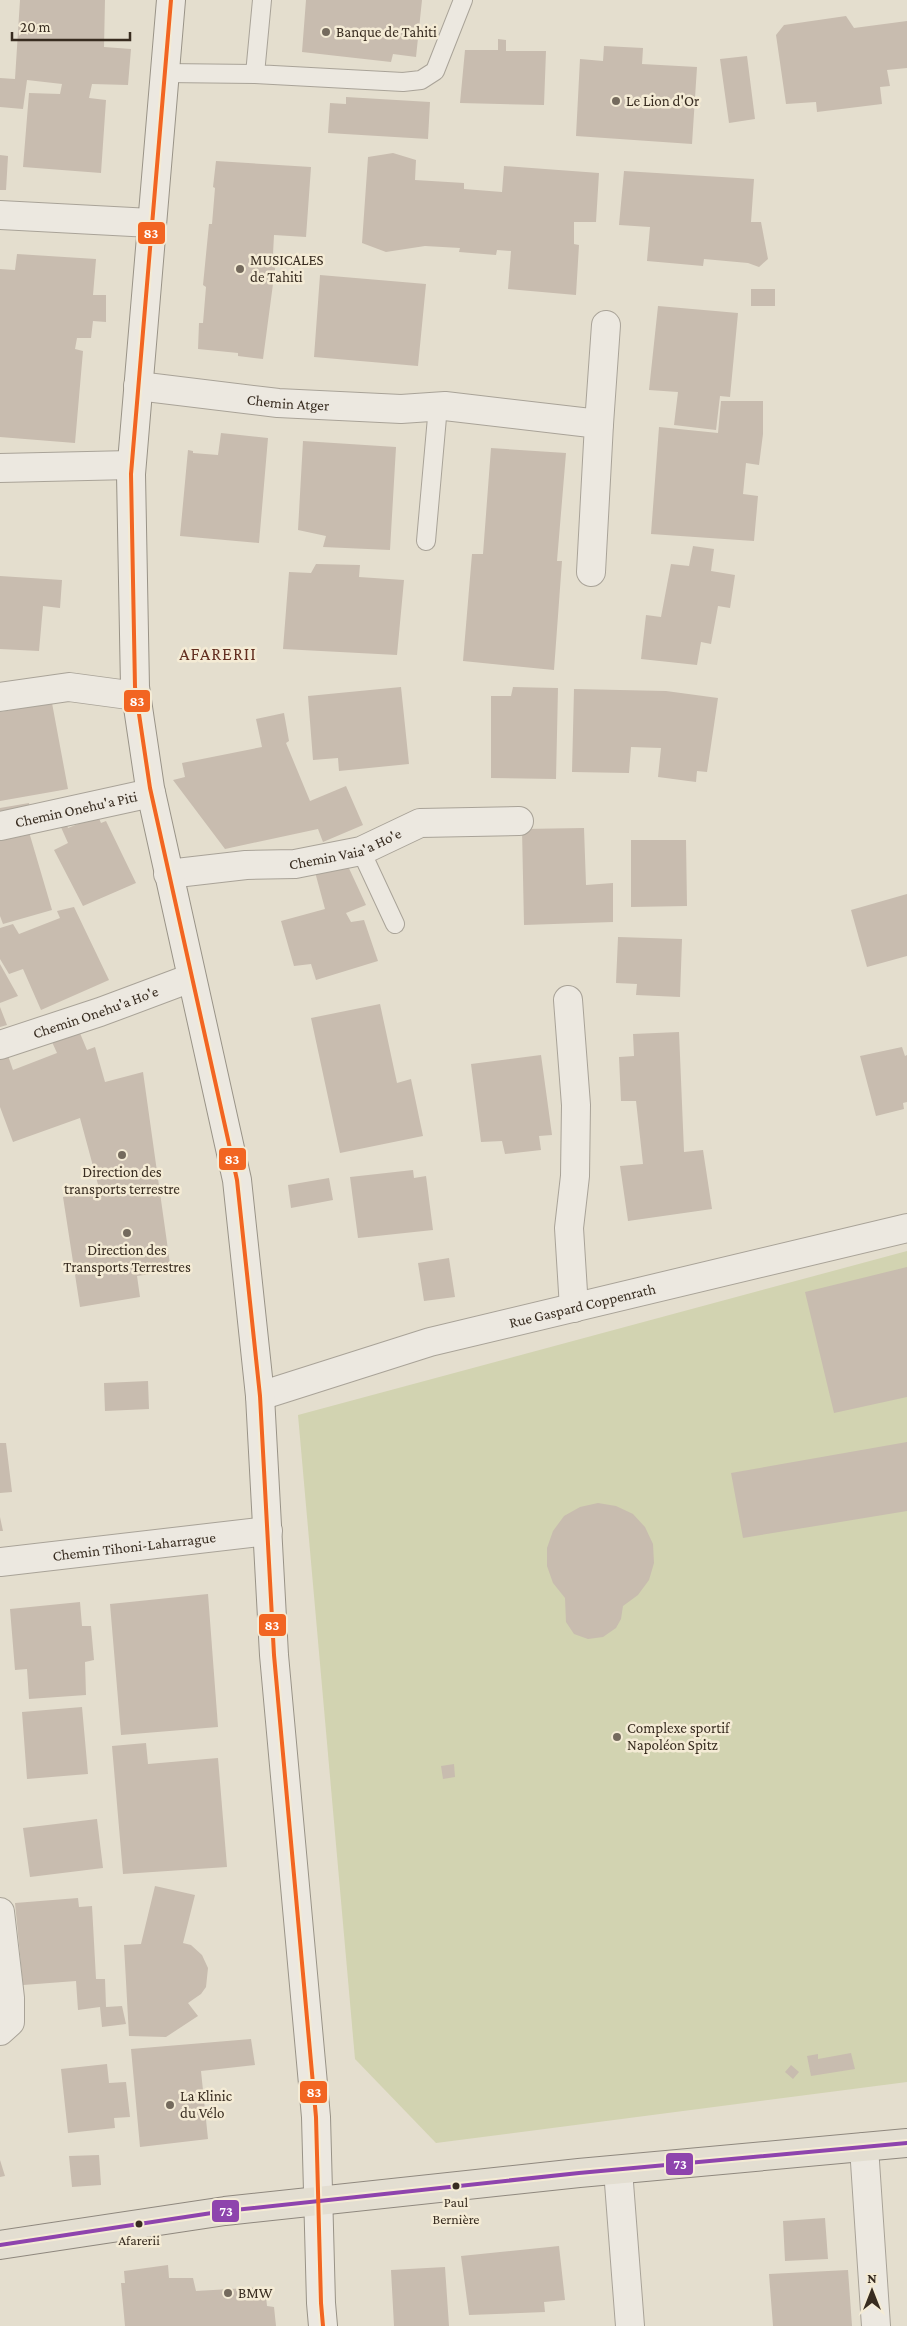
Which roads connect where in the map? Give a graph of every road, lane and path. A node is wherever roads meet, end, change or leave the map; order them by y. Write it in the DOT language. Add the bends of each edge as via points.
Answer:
graph roads {
  1 [pos="171,0"];
  2 [pos="262,0"];
  3 [pos="463,0"];
  4 [pos="165,73"];
  5 [pos="255,74"];
  6 [pos="0,215"];
  7 [pos="152,223"];
  8 [pos="606,325"];
  9 [pos="138,386"];
  10 [pos="438,406"];
  11 [pos="599,424"];
  12 [pos="132,465"];
  13 [pos="0,468"];
  14 [pos="426,541"];
  15 [pos="591,572"];
  16 [pos="136,696"];
  17 [pos="0,697"];
  18 [pos="152,793"];
  19 [pos="520,821"];
  20 [pos="0,826"];
  21 [pos="361,851"];
  22 [pos="168,874"];
  23 [pos="394,924"];
  24 [pos="191,978"];
  25 [pos="568,1000"];
  26 [pos="0,1045"];
  27 [pos="907,1228"];
  28 [pos="574,1308"];
  29 [pos="260,1396"];
  30 [pos="268,1531"];
  31 [pos="0,1562"];
  32 [pos="0,1912"];
  33 [pos="0,2031"];
  34 [pos="907,2143"];
  35 [pos="864,2147"];
  36 [pos="618,2170"];
  37 [pos="318,2201"];
  38 [pos="0,2245"];
  39 [pos="323,2326"];
  40 [pos="630,2326"];
  41 [pos="876,2326"];
  1 -- 4 [label="street"];
  2 -- 5 [label="lane"];
  3 -- 5 [label="lane" via="434,70 421,80 403,82"];
  4 -- 5 [label="lane"];
  4 -- 7 [label="street"];
  6 -- 7 [label="street"];
  7 -- 9 [label="street"];
  8 -- 11 [label="street"];
  9 -- 10 [label="street, Chemin Atger" via="278,403 401,408"];
  9 -- 12 [label="street"];
  10 -- 11 [label="street, Chemin Atger"];
  10 -- 14 [label="lane"];
  11 -- 15 [label="street"];
  12 -- 13 [label="street"];
  12 -- 16 [label="street"];
  16 -- 17 [label="street" via="69,687"];
  16 -- 18 [label="street"];
  18 -- 20 [label="street, Chemin Onehu'a Piti"];
  18 -- 22 [label="street"];
  19 -- 21 [label="street, Chemin Vaia'a Ho'e" via="420,823"];
  21 -- 22 [label="street, Chemin Vaia'a Ho'e" via="295,864 246,865"];
  21 -- 23 [label="lane"];
  22 -- 24 [label="street"];
  24 -- 26 [label="street, Chemin Onehu'a Ho'e"];
  24 -- 29 [label="street" via="237,1180"];
  25 -- 28 [label="street" via="576,1105 575,1176 569,1228"];
  27 -- 28 [label="street, Rue Gaspard Coppenrath"];
  28 -- 29 [label="street, Rue Gaspard Coppenrath" via="430,1342"];
  29 -- 30 [label="street"];
  30 -- 31 [label="street, Chemin Tihoni-Laharrague"];
  30 -- 37 [label="street" via="274,1655 316,2117"];
  32 -- 33 [label="street" via="10,2022"];
  34 -- 35 [label="main road"];
  35 -- 36 [label="main road"];
  35 -- 41 [label="street"];
  36 -- 37 [label="main road"];
  36 -- 40 [label="street"];
  37 -- 38 [label="main road" via="225,2210"];
  37 -- 39 [label="street"];
}
